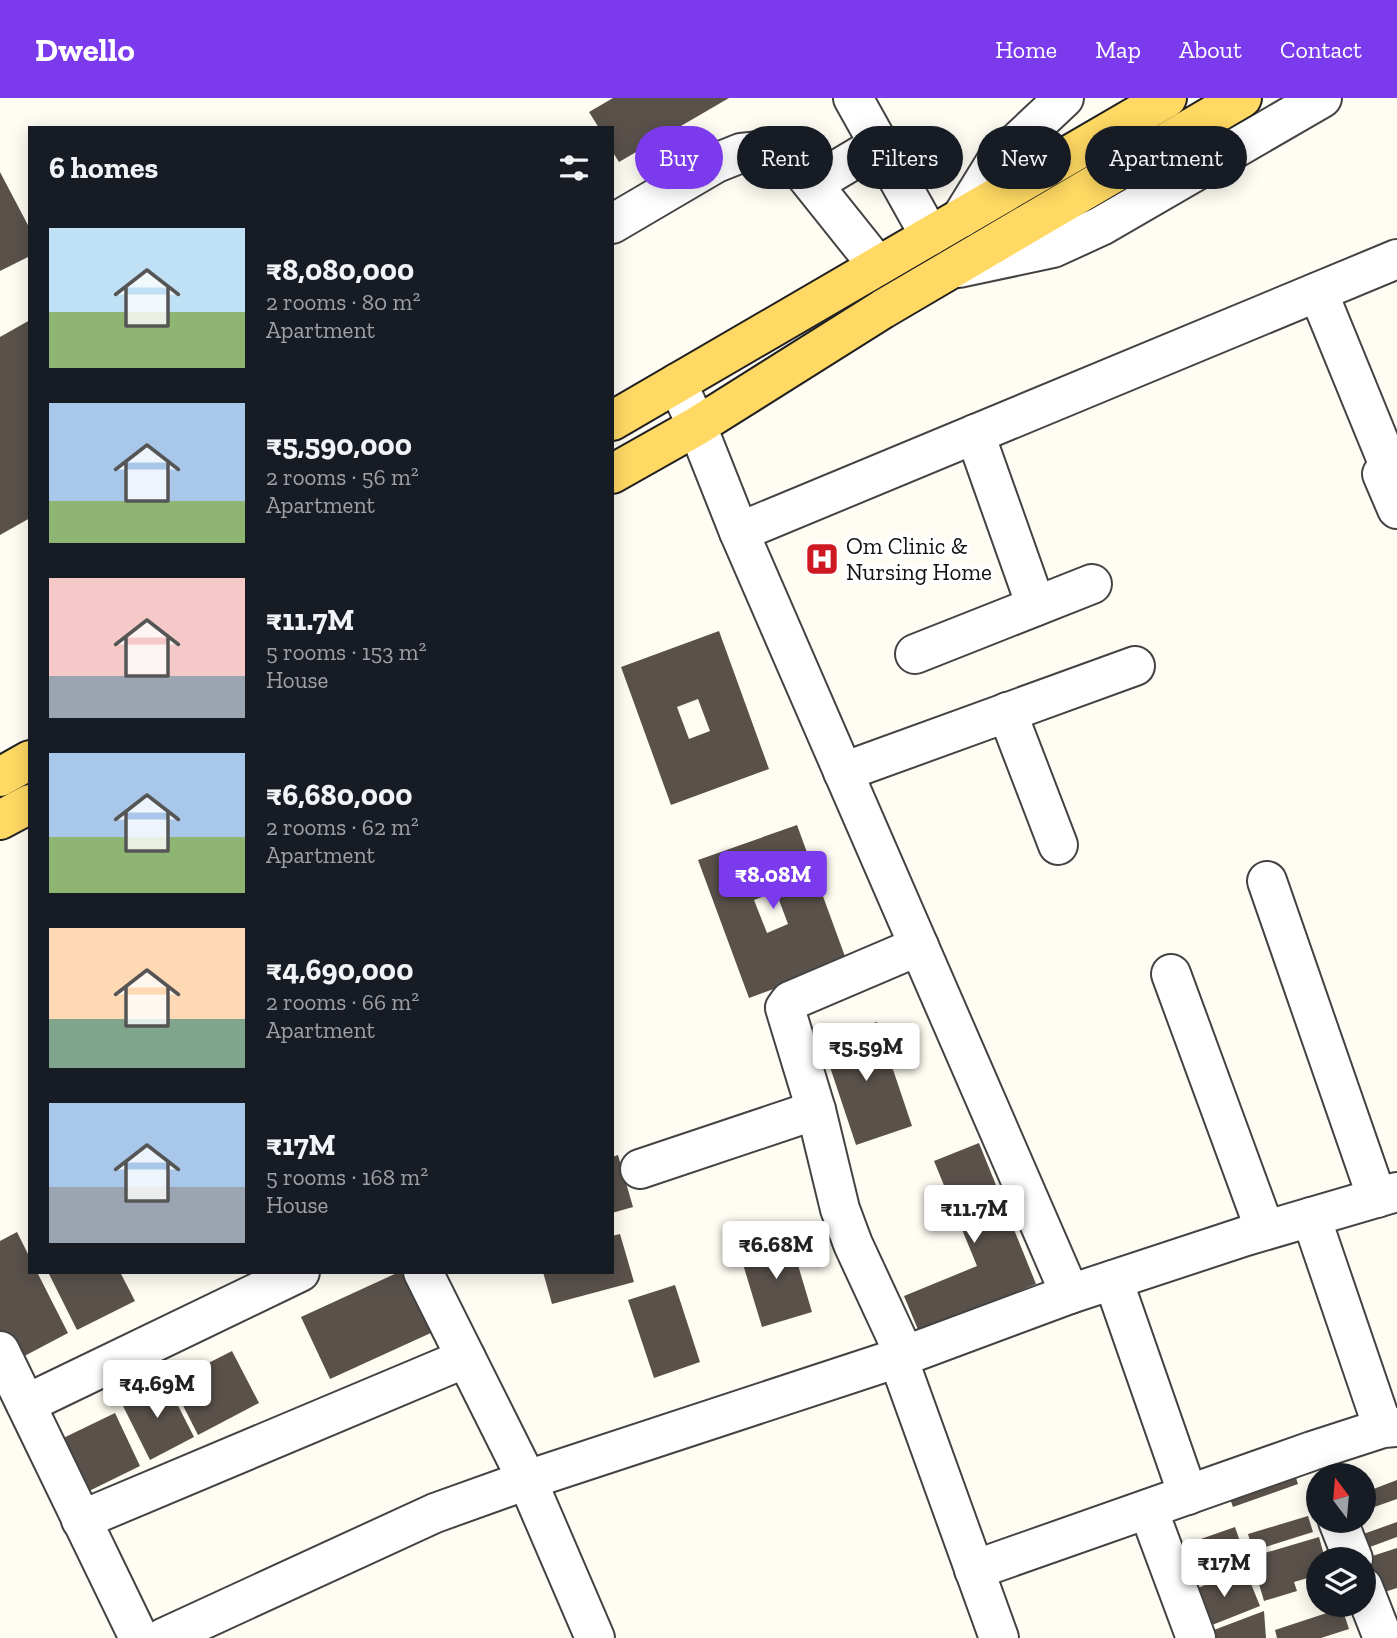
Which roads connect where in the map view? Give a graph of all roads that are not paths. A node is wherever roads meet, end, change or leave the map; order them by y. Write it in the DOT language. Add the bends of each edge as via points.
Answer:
graph roads {
  1 [pos="853,98"];
  2 [pos="1064,98"];
  3 [pos="1242,98"];
  4 [pos="1322,98"];
  5 [pos="1167,112"];
  6 [pos="869,126"];
  7 [pos="737,155"];
  8 [pos="817,189"];
  9 [pos="915,189"];
  10 [pos="614,223"];
  11 [pos="945,227"];
  12 [pos="1397,259"];
  13 [pos="878,266"];
  14 [pos="953,269"];
  15 [pos="1318,292"];
  16 [pos="677,383"];
  17 [pos="614,420"];
  18 [pos="697,426"];
  19 [pos="975,434"];
  20 [pos="614,473"];
  21 [pos="1397,509"];
  22 [pos="738,532"];
  23 [pos="1092,584"];
  24 [pos="1036,607"];
  25 [pos="915,654"];
  26 [pos="1135,666"];
  27 [pos="1007,712"];
  28 [pos="28,761"];
  29 [pos="844,772"];
  30 [pos="0,777"];
  31 [pos="28,805"];
  32 [pos="0,820"];
  33 [pos="1058,845"];
  34 [pos="1267,881"];
  35 [pos="919,946"];
  36 [pos="1171,974"];
  37 [pos="816,1110"];
  38 [pos="640,1169"];
  39 [pos="1387,1195"];
  40 [pos="1311,1217"];
  41 [pos="1265,1230"];
  42 [pos="296,1274"];
  43 [pos="425,1274"];
  44 [pos="1112,1280"];
  45 [pos="1070,1294"];
  46 [pos="0,1351"];
  47 [pos="901,1357"];
  48 [pos="466,1358"];
  49 [pos="26,1404"];
  50 [pos="1390,1427"];
  51 [pos="1316,1463"];
  52 [pos="1306,1466"];
  53 [pos="527,1480"];
  54 [pos="1188,1495"];
  55 [pos="1148,1509"];
  56 [pos="81,1520"];
  57 [pos="974,1570"];
  58 [pos="1375,1617"];
  59 [pos="226,1625"];
  60 [pos="139,1638"];
  61 [pos="163,1638"];
  62 [pos="595,1638"];
  63 [pos="999,1638"];
  64 [pos="1196,1638"];
  65 [pos="1383,1638"];
  1 -- 6 [label="street"];
  2 -- 11 [label="street" via="995,163"];
  3 -- 5 [label="main road"];
  4 -- 14 [label="street" via="1101,226 1053,248"];
  5 -- 11 [label="main road"];
  5 -- 14 [label="main road"];
  7 -- 10 [label="street"];
  8 -- 13 [label="street"];
  9 -- 11 [label="street"];
  11 -- 13 [label="main road"];
  12 -- 15 [label="street"];
  13 -- 16 [label="main road"];
  14 -- 18 [label="main road"];
  15 -- 19 [label="street"];
  15 -- 21 [label="street" via="1390,468 1382,474"];
  16 -- 17 [label="main road"];
  16 -- 18 [label="street"];
  18 -- 20 [label="main road"];
  18 -- 22 [label="street"];
  19 -- 22 [label="street"];
  19 -- 24 [label="street"];
  22 -- 29 [label="street"];
  23 -- 24 [label="street"];
  24 -- 25 [label="street"];
  26 -- 27 [label="street"];
  27 -- 29 [label="street"];
  27 -- 33 [label="street"];
  28 -- 30 [label="main road"];
  29 -- 35 [label="street"];
  31 -- 32 [label="main road"];
  34 -- 39 [label="street"];
  35 -- 37 [label="street" via="787,1004 785,1012"];
  35 -- 45 [label="street"];
  36 -- 41 [label="street"];
  37 -- 38 [label="street"];
  37 -- 47 [label="street" via="840,1209"];
  39 -- 40 [label="street"];
  40 -- 41 [label="street"];
  40 -- 50 [label="street"];
  41 -- 44 [label="street"];
  42 -- 49 [label="street"];
  43 -- 48 [label="street"];
  44 -- 45 [label="street"];
  44 -- 54 [label="street"];
  45 -- 47 [label="street"];
  46 -- 49 [label="street"];
  47 -- 53 [label="street"];
  47 -- 57 [label="street"];
  48 -- 53 [label="street"];
  48 -- 56 [label="street"];
  49 -- 56 [label="street"];
  50 -- 51 [label="street"];
  52 -- 54 [label="street"];
  53 -- 59 [label="street" via="435,1513"];
  53 -- 62 [label="street"];
  54 -- 55 [label="street"];
  55 -- 57 [label="street"];
  55 -- 64 [label="street"];
  56 -- 60 [label="street"];
  57 -- 63 [label="street"];
  58 -- 65 [label="street"];
  59 -- 61 [label="street"];
}
